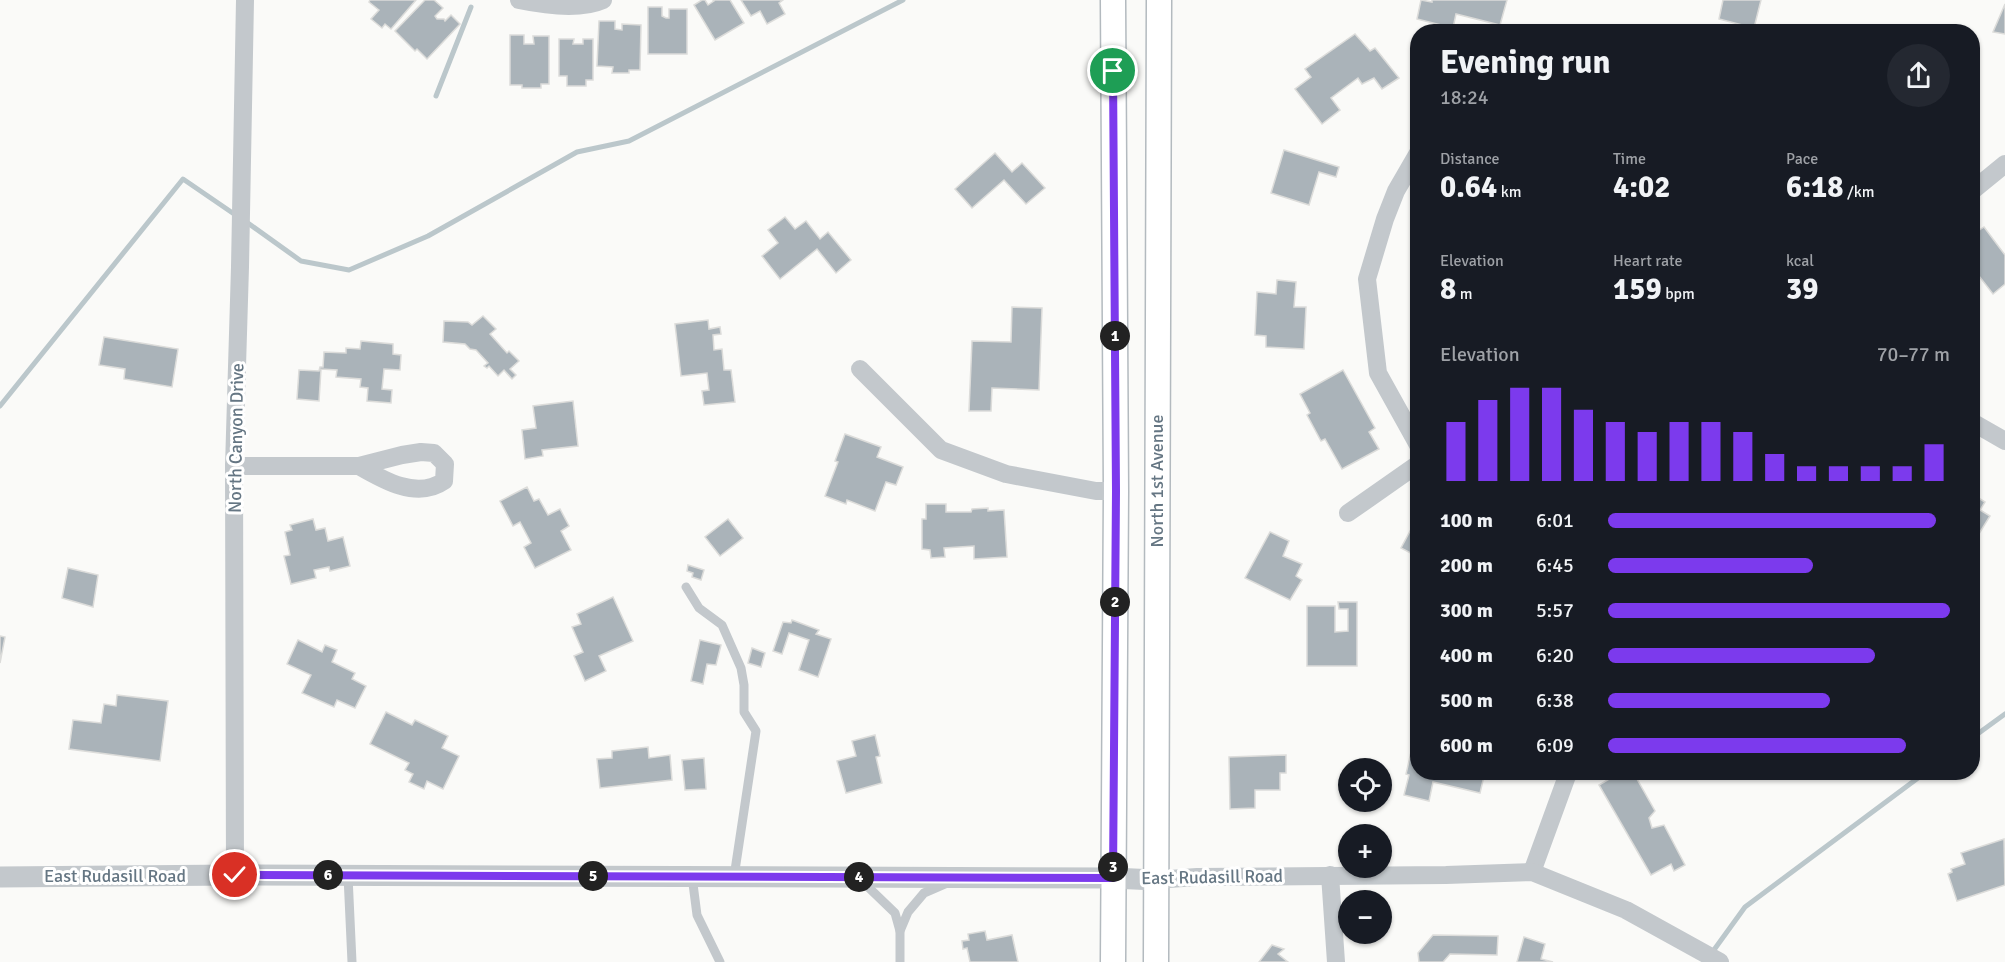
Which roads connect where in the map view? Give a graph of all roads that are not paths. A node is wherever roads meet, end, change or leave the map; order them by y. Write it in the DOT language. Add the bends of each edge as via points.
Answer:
graph roads {
  1 [pos="245,0"];
  2 [pos="519,0"];
  3 [pos="603,0"];
  4 [pos="1113,0"];
  5 [pos="1159,0"];
  6 [pos="2005,164"];
  7 [pos="1410,167"];
  8 [pos="1980,184"];
  9 [pos="860,369"];
  10 [pos="1980,427"];
  11 [pos="1410,431"];
  12 [pos="2005,441"];
  13 [pos="234,466"];
  14 [pos="359,466"];
  15 [pos="1410,470"];
  16 [pos="1116,491"];
  17 [pos="1348,513"];
  18 [pos="686,587"];
  19 [pos="1567,780"];
  20 [pos="1532,872"];
  21 [pos="235,875"];
  22 [pos="1330,875"];
  23 [pos="348,876"];
  24 [pos="692,876"];
  25 [pos="0,877"];
  26 [pos="734,877"];
  27 [pos="846,877"];
  28 [pos="960,877"];
  29 [pos="1113,878"];
  30 [pos="1155,880"];
  31 [pos="900,931"];
  32 [pos="352,962"];
  33 [pos="720,962"];
  34 [pos="900,962"];
  35 [pos="1113,962"];
  36 [pos="1156,962"];
  37 [pos="1336,962"];
  38 [pos="1720,962"];
  1 -- 13 [label="street, North Canyon Drive"];
  2 -- 3 [label="street" via="544,5"];
  4 -- 16 [label="main road"];
  5 -- 30 [label="main road, North 1st Avenue"];
  6 -- 8 [label="street"];
  7 -- 11 [label="street" via="1385,219 1367,279 1378,373"];
  9 -- 16 [label="street" via="941,450 1006,474 1096,491"];
  10 -- 12 [label="street"];
  13 -- 14 [label="street"];
  13 -- 21 [label="street, North Canyon Drive"];
  15 -- 17 [label="street"];
  16 -- 29 [label="main road"];
  18 -- 26 [label="lane" via="699,608 722,625 741,668 744,712 756,731"];
  19 -- 20 [label="street"];
  20 -- 22 [label="street, East Rudasill Road"];
  20 -- 38 [label="street, East Rudasill Road" via="1626,910"];
  21 -- 23 [label="street, East Rudasill Road"];
  21 -- 25 [label="street, East Rudasill Road"];
  22 -- 30 [label="street, East Rudasill Road"];
  22 -- 37 [label="street"];
  23 -- 24 [label="street, East Rudasill Road"];
  23 -- 32 [label="lane"];
  24 -- 26 [label="street, East Rudasill Road"];
  24 -- 33 [label="lane" via="697,915"];
  26 -- 27 [label="street, East Rudasill Road"];
  27 -- 28 [label="street, East Rudasill Road"];
  27 -- 31 [label="lane" via="866,885 887,904 895,913"];
  28 -- 29 [label="street, East Rudasill Road"];
  28 -- 31 [label="lane" via="924,893 908,912"];
  29 -- 30 [label="street, East Rudasill Road"];
  29 -- 35 [label="main road"];
  30 -- 36 [label="main road, North 1st Avenue"];
  31 -- 34 [label="lane"];
}
